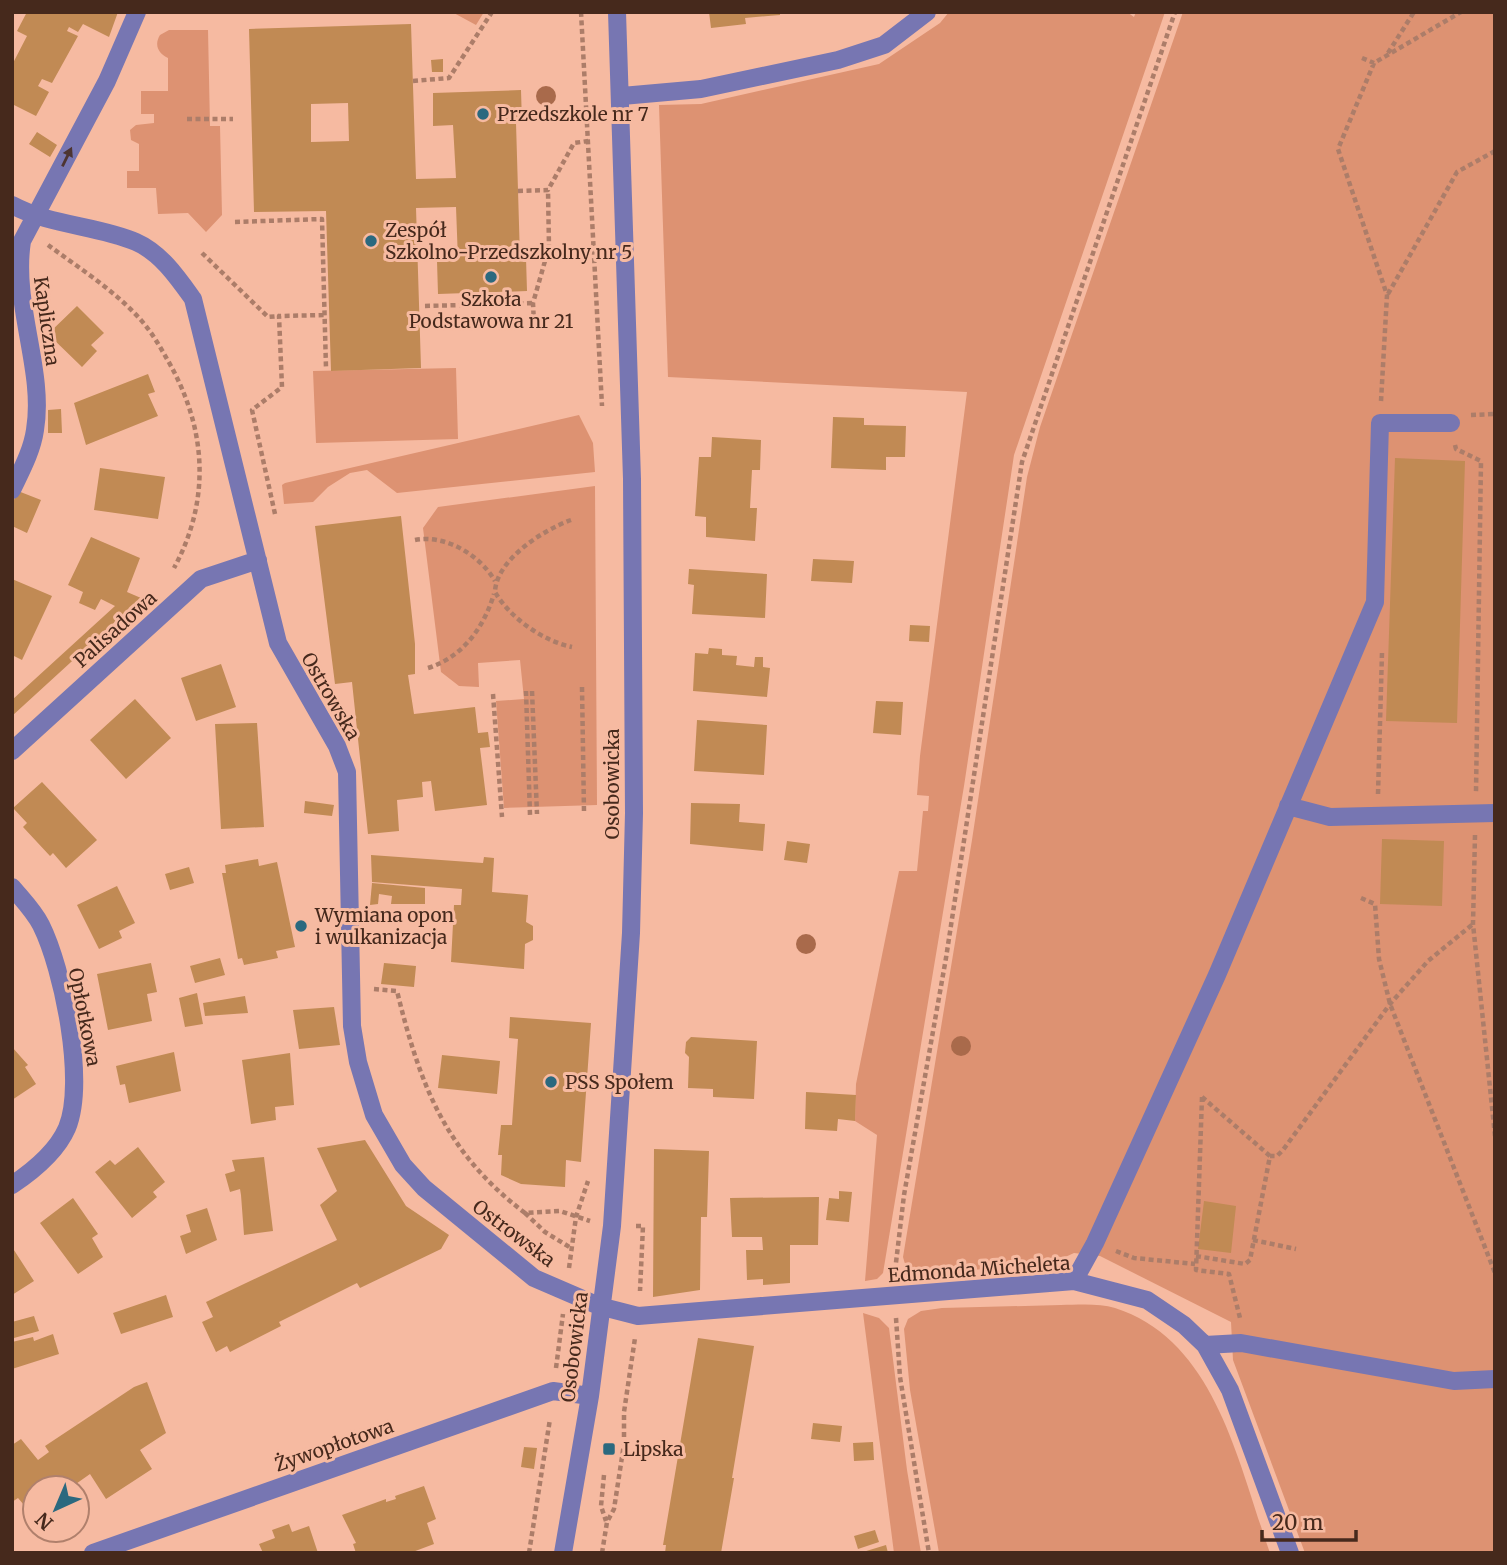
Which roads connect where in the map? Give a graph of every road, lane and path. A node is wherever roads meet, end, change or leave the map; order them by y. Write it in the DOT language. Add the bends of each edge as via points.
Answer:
graph roads {
  1 [pos="137,12"];
  2 [pos="492,12"];
  3 [pos="581,12"];
  4 [pos="617,12"];
  5 [pos="927,12"];
  6 [pos="1175,12"];
  7 [pos="1413,12"];
  8 [pos="1461,12"];
  9 [pos="1387,55"];
  10 [pos="1362,58"];
  11 [pos="1374,63"];
  12 [pos="413,81"];
  13 [pos="622,96"];
  14 [pos="187,119"];
  15 [pos="233,119"];
  16 [pos="588,141"];
  17 [pos="1495,151"];
  18 [pos="548,190"];
  19 [pos="518,191"];
  20 [pos="12,205"];
  21 [pos="234,222"];
  22 [pos="31,224"];
  23 [pos="202,253"];
  24 [pos="1387,295"];
  25 [pos="533,303"];
  26 [pos="425,306"];
  27 [pos="325,315"];
  28 [pos="279,316"];
  29 [pos="534,324"];
  30 [pos="326,368"];
  31 [pos="602,411"];
  32 [pos="1380,423"];
  33 [pos="1451,423"];
  34 [pos="12,490"];
  35 [pos="275,514"];
  36 [pos="571,520"];
  37 [pos="415,540"];
  38 [pos="258,559"];
  39 [pos="173,570"];
  40 [pos="495,582"];
  41 [pos="495,592"];
  42 [pos="1382,642"];
  43 [pos="572,647"];
  44 [pos="428,668"];
  45 [pos="582,687"];
  46 [pos="493,694"];
  47 [pos="12,751"];
  48 [pos="1288,806"];
  49 [pos="584,812"];
  50 [pos="1475,813"];
  51 [pos="1495,813"];
  52 [pos="537,814"];
  53 [pos="530,815"];
  54 [pos="1378,816"];
  55 [pos="502,817"];
  56 [pos="12,887"];
  57 [pos="1360,898"];
  58 [pos="1473,924"];
  59 [pos="353,987"];
  60 [pos="1390,1004"];
  61 [pos="1495,1136"];
  62 [pos="1270,1156"];
  63 [pos="588,1176"];
  64 [pos="12,1185"];
  65 [pos="525,1213"];
  66 [pos="576,1216"];
  67 [pos="643,1226"];
  68 [pos="1253,1240"];
  69 [pos="1096,1243"];
  70 [pos="571,1249"];
  71 [pos="1296,1249"];
  72 [pos="1196,1256"];
  73 [pos="1195,1264"];
  74 [pos="569,1269"];
  75 [pos="1495,1273"];
  76 [pos="1074,1281"];
  77 [pos="895,1297"];
  78 [pos="639,1300"];
  79 [pos="600,1306"];
  80 [pos="563,1315"];
  81 [pos="636,1333"];
  82 [pos="1241,1343"];
  83 [pos="1205,1345"];
  84 [pos="556,1372"];
  85 [pos="1495,1379"];
  86 [pos="590,1396"];
  87 [pos="624,1412"];
  88 [pos="550,1415"];
  89 [pos="617,1418"];
  90 [pos="605,1465"];
  91 [pos="607,1522"];
  92 [pos="93,1553"];
  93 [pos="529,1553"];
  94 [pos="564,1553"];
  95 [pos="602,1553"];
  96 [pos="929,1553"];
  97 [pos="1290,1553"];
  22 -- 1 [label="street, Kapliczna, one-way" via="107,81"];
  2 -- 12 [label="path" via="449,78"];
  3 -- 16 [label="path"];
  4 -- 13 [label="street, Osobowicka"];
  5 -- 13 [label="street" via="884,46 838,60 723,85"];
  6 -- 77 [label="path" via="1022,462 946,958 900,1220"];
  7 -- 9 [label="path"];
  8 -- 9 [label="path"];
  9 -- 11 [label="path"];
  10 -- 11 [label="path"];
  11 -- 24 [label="path" via="1338,149"];
  13 -- 79 [label="street, Osobowicka" via="632,479 634,813 627,1019 612,1226"];
  14 -- 15 [label="path"];
  16 -- 18 [label="path" via="574,143"];
  16 -- 31 [label="path"];
  17 -- 24 [label="path" via="1457,172"];
  18 -- 19 [label="path"];
  18 -- 25 [label="path" via="549,247"];
  20 -- 22 [label="street, Ostrowska"];
  21 -- 27 [label="path" via="322,219"];
  22 -- 34 [label="street, Kapliczna" via="22,241 18,266 36,403 35,430"];
  22 -- 38 [label="street, Ostrowska" via="137,243 158,256 193,299"];
  22 -- 39 [label="path" via="126,304 156,340 183,388 195,422 200,472 192,520"];
  23 -- 28 [label="path" via="268,317"];
  24 -- 32 [label="path"];
  25 -- 26 [label="path"];
  25 -- 29 [label="path"];
  27 -- 28 [label="path"];
  27 -- 30 [label="path"];
  28 -- 35 [label="path" via="282,387 252,410"];
  32 -- 33 [label="street"];
  32 -- 48 [label="street" via="1375,602"];
  33 -- 50 [label="path" via="1455,449 1481,461"];
  36 -- 40 [label="path" via="521,551"];
  37 -- 40 [label="path" via="434,538 450,543 478,561"];
  38 -- 47 [label="street, Palisadowa" via="201,579"];
  38 -- 59 [label="street, Ostrowska" via="278,643 347,772"];
  40 -- 41 [label="path"];
  41 -- 43 [label="path" via="527,625 557,644"];
  41 -- 44 [label="path" via="475,635 447,660"];
  42 -- 54 [label="path"];
  45 -- 49 [label="path"];
  46 -- 55 [label="path"];
  48 -- 54 [label="street" via="1330,817"];
  48 -- 69 [label="street"];
  50 -- 51 [label="street"];
  50 -- 54 [label="street"];
  50 -- 58 [label="path"];
  52 -- 53 [label="path" via="529,691"];
  56 -- 64 [label="street, Opłotkowa" via="41,924 50,948 74,1054 76,1086 67,1128 59,1141"];
  57 -- 60 [label="path" via="1375,904 1379,959"];
  58 -- 60 [label="path" via="1429,961"];
  58 -- 61 [label="path"];
  59 -- 65 [label="path" via="397,991 431,1102 452,1140"];
  59 -- 79 [label="street, Ostrowska" via="352,1026 360,1071 373,1115 403,1165 444,1207 534,1278"];
  60 -- 62 [label="path" via="1283,1150"];
  60 -- 75 [label="path"];
  62 -- 68 [label="path"];
  62 -- 72 [label="path" via="1202,1097"];
  63 -- 66 [label="path"];
  65 -- 66 [label="path" via="560,1211"];
  65 -- 70 [label="path"];
  66 -- 70 [label="path"];
  67 -- 78 [label="path"];
  68 -- 71 [label="path"];
  68 -- 72 [label="path" via="1245,1264"];
  69 -- 73 [label="path" via="1134,1258"];
  69 -- 76 [label="street"];
  70 -- 74 [label="path"];
  72 -- 73 [label="path"];
  73 -- 82 [label="path" via="1196,1270 1229,1274 1243,1333"];
  76 -- 77 [label="street, Edmonda Micheleta"];
  76 -- 83 [label="street, Edmonda Micheleta" via="1147,1300"];
  77 -- 79 [label="street, Edmonda Micheleta" via="653,1316"];
  77 -- 96 [label="path" via="900,1377"];
  79 -- 86 [label="street, Osobowicka"];
  80 -- 84 [label="path"];
  81 -- 87 [label="path"];
  82 -- 83 [label="street"];
  82 -- 85 [label="street" via="1454,1381"];
  83 -- 97 [label="street, Edmonda Micheleta" via="1230,1390"];
  86 -- 92 [label="street, Żywopłotowa" via="553,1391"];
  86 -- 94 [label="street, Osobowicka"];
  87 -- 89 [label="path"];
  87 -- 91 [label="path" via="614,1509"];
  88 -- 93 [label="path"];
  90 -- 91 [label="path" via="601,1506"];
  91 -- 95 [label="path"];
}
